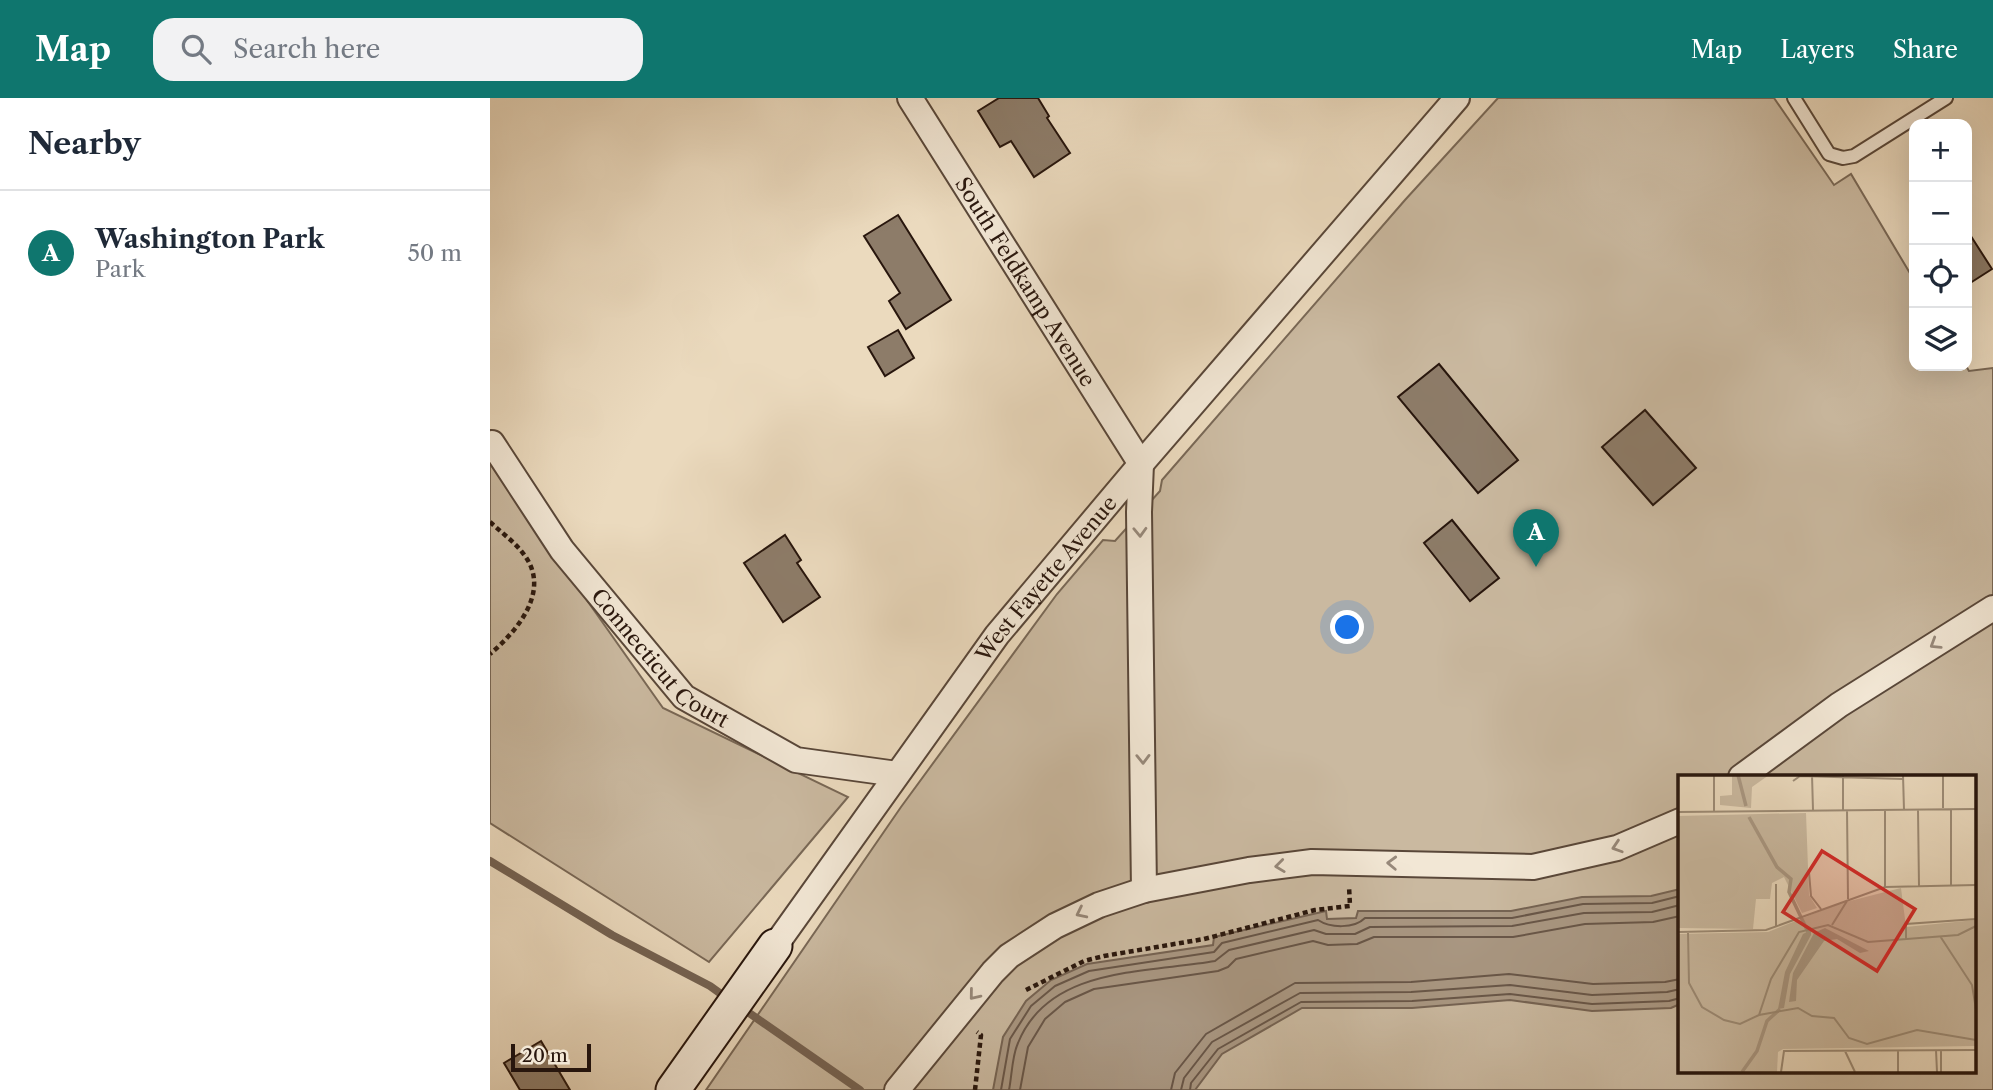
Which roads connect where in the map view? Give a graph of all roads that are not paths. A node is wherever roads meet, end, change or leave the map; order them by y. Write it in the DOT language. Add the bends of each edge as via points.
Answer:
graph roads {
  1 [pos="910,98"];
  2 [pos="1457,98"];
  3 [pos="1794,98"];
  4 [pos="1946,98"];
  5 [pos="492,443"];
  6 [pos="1141,464"];
  7 [pos="1993,608"];
  8 [pos="897,774"];
  9 [pos="1744,775"];
  10 [pos="1678,822"];
  11 [pos="1144,890"];
  12 [pos="775,946"];
  13 [pos="898,1089"];
  14 [pos="673,1090"];
  1 -- 6 [label="street, South Feldkamp Avenue"];
  2 -- 6 [label="street, West Fayette Avenue"];
  3 -- 4 [label="lane" via="1829,154 1843,158 1854,156"];
  5 -- 8 [label="street, Connecticut Court" via="562,550 684,697 796,760"];
  6 -- 8 [label="street, West Fayette Avenue" via="997,635"];
  6 -- 11 [label="street, one-way"];
  7 -- 9 [label="street, one-way" via="1839,705"];
  8 -- 12 [label="street, West Fayette Avenue"];
  10 -- 11 [label="street, one-way" via="1617,848 1533,867 1312,862"];
  11 -- 13 [label="street, one-way" via="1066,920 1009,956"];
  12 -- 14 [label="street, West Fayette Avenue"];
}
